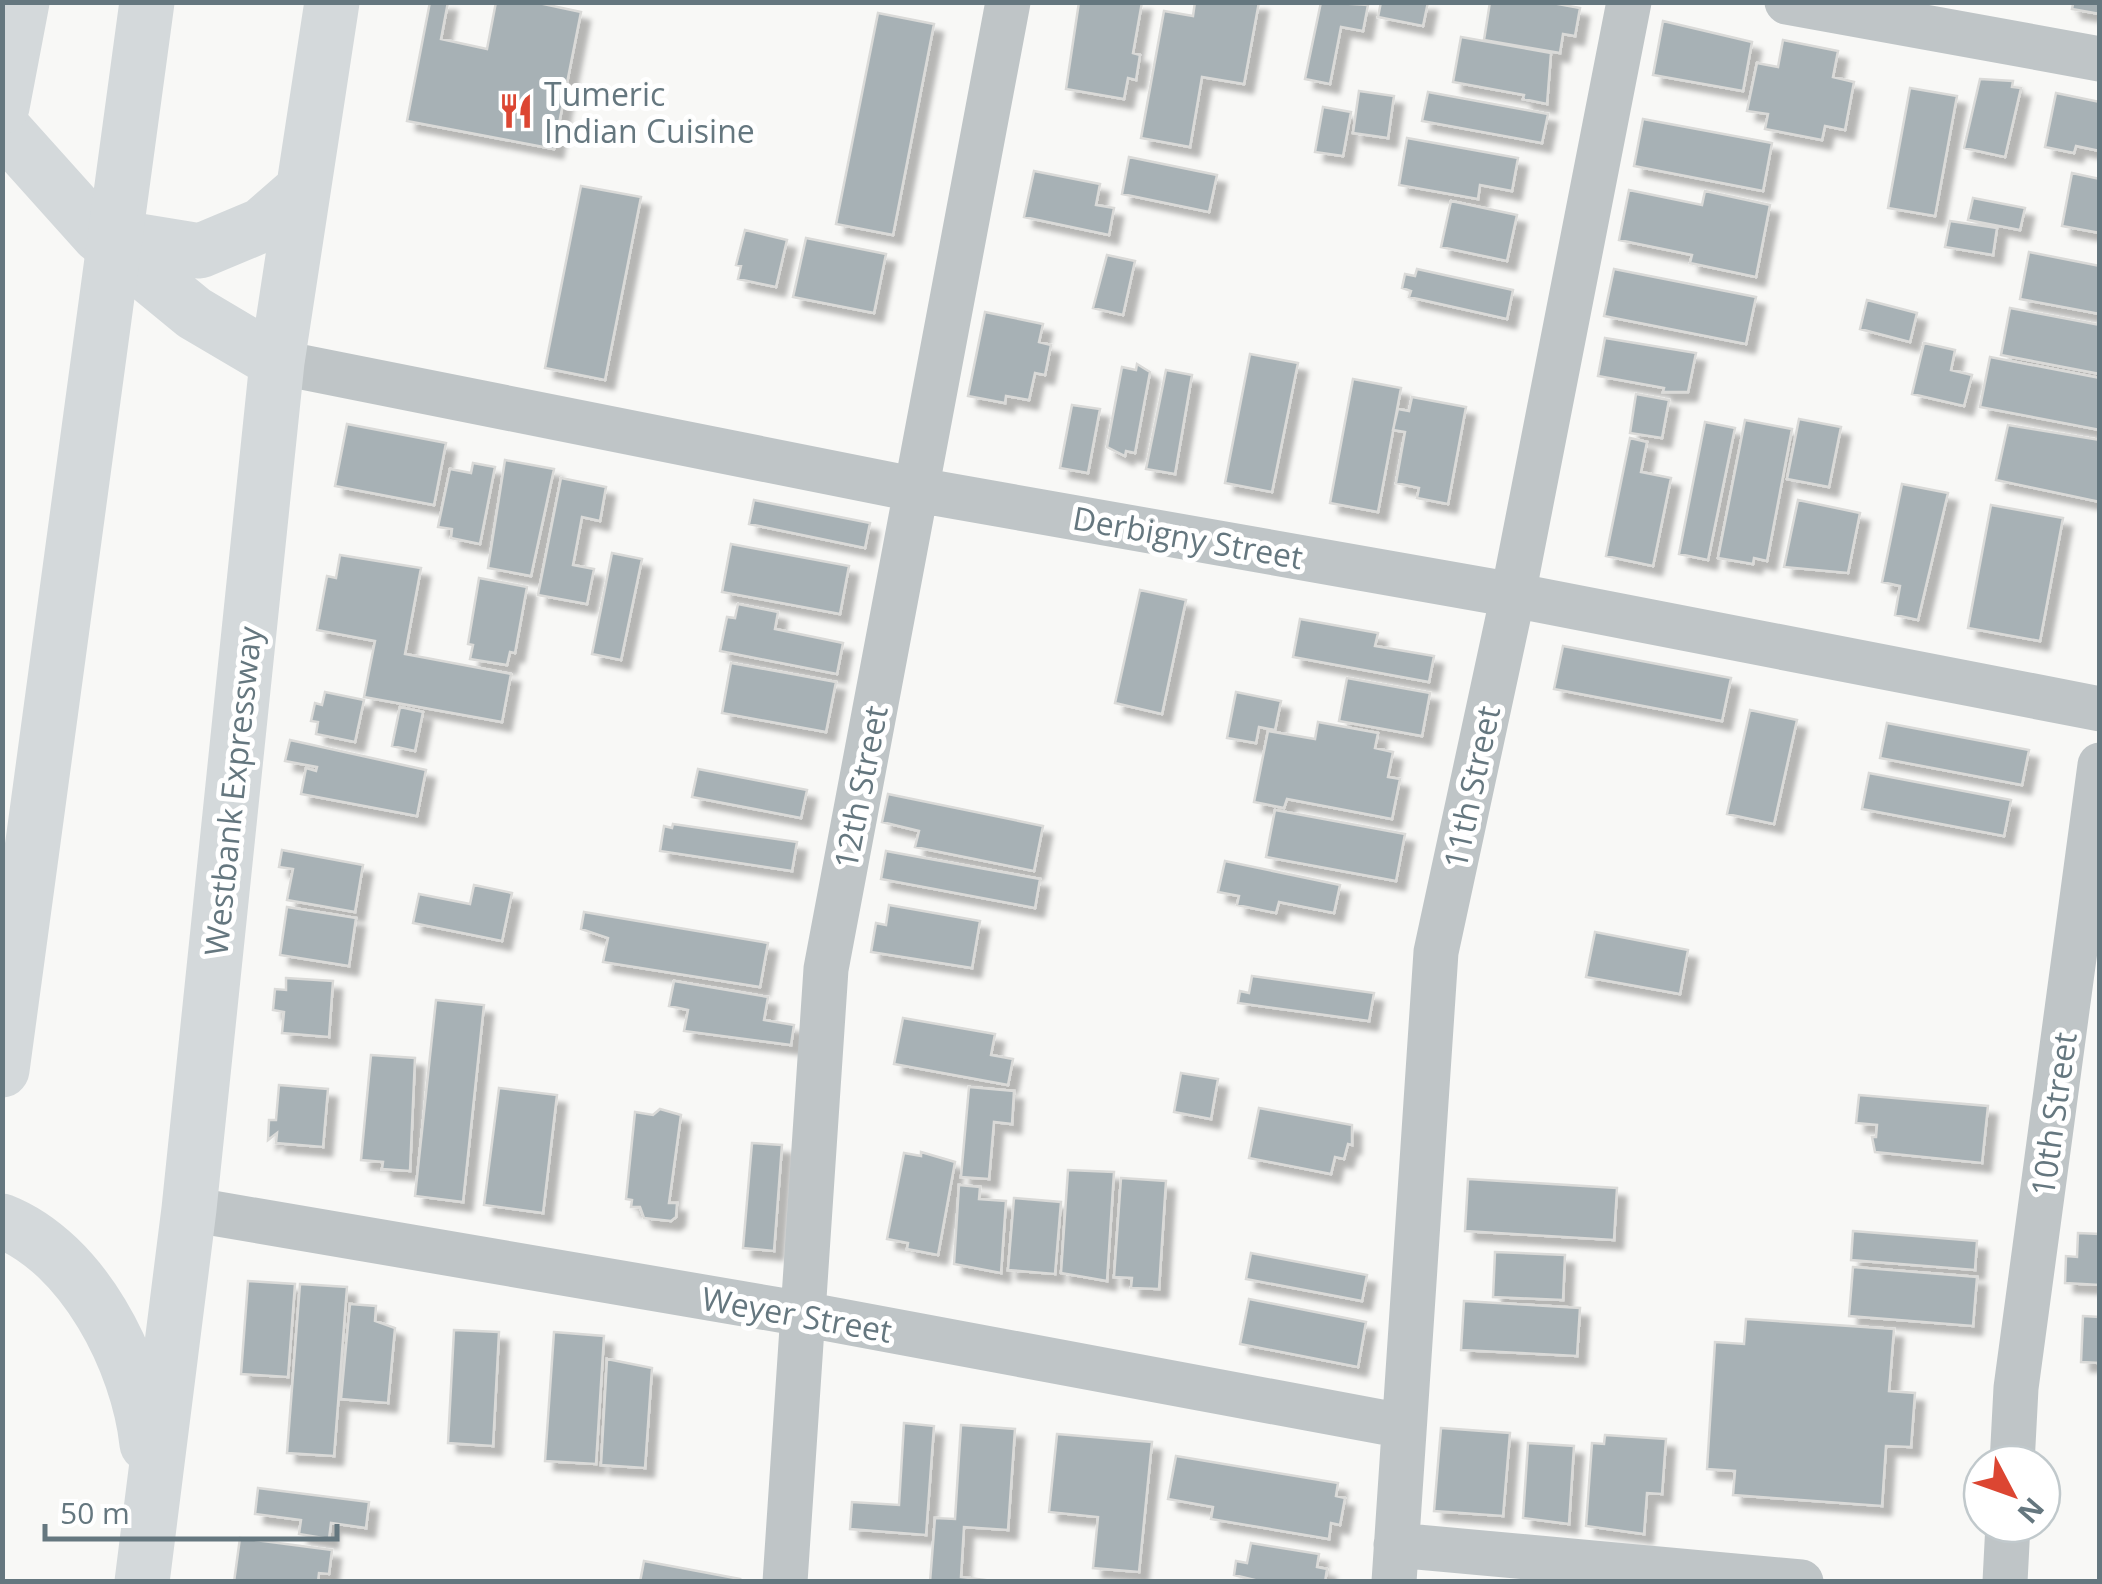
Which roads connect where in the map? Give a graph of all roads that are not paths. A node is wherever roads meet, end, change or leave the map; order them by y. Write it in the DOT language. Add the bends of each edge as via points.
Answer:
graph roads {
  1 [pos="22,2"];
  2 [pos="147,2"];
  3 [pos="332,2"];
  4 [pos="1008,2"];
  5 [pos="1628,2"];
  6 [pos="1787,2"];
  7 [pos="2100,60"];
  8 [pos="2,107"];
  9 [pos="2,126"];
  10 [pos="301,190"];
  11 [pos="99,235"];
  12 [pos="277,362"];
  13 [pos="918,490"];
  14 [pos="1512,595"];
  15 [pos="2100,709"];
  16 [pos="2100,764"];
  17 [pos="2,1070"];
  18 [pos="190,1209"];
  19 [pos="2,1220"];
  20 [pos="803,1314"];
  21 [pos="1403,1426"];
  22 [pos="2013,1444"];
  23 [pos="152,1501"];
  24 [pos="2007,1544"];
  25 [pos="1395,1563"];
  26 [pos="142,1582"];
  27 [pos="785,1582"];
  28 [pos="1801,1582"];
  29 [pos="2005,1582"];
  1 -- 8 [label="main road"];
  2 -- 17 [label="main road"];
  3 -- 10 [label="main road, Westbank Expressway"];
  4 -- 13 [label="street, 12th Street"];
  5 -- 14 [label="street, 11th Street"];
  6 -- 7 [label="street"];
  9 -- 11 [label="main road"];
  10 -- 11 [label="main road" via="262,226 200,251"];
  10 -- 12 [label="main road, Westbank Expressway"];
  11 -- 12 [label="main road" via="194,313"];
  12 -- 13 [label="street, Derbigny Street"];
  12 -- 18 [label="main road, Westbank Expressway"];
  13 -- 14 [label="street, Derbigny Street"];
  13 -- 20 [label="street, 12th Street" via="826,969"];
  14 -- 15 [label="street, Derbigny Street"];
  14 -- 21 [label="street, 11th Street" via="1436,952"];
  16 -- 22 [label="street, 10th Street"];
  18 -- 20 [label="street, Weyer Street"];
  18 -- 23 [label="main road, Westbank Expressway"];
  19 -- 23 [label="main road" via="60,1260 124,1352 143,1420"];
  20 -- 21 [label="street, Weyer Street"];
  20 -- 27 [label="street, 12th Street"];
  21 -- 25 [label="street, 11th Street"];
  23 -- 26 [label="main road, Westbank Expressway"];
  24 -- 29 [label="street"];
  25 -- 28 [label="street"];
}
